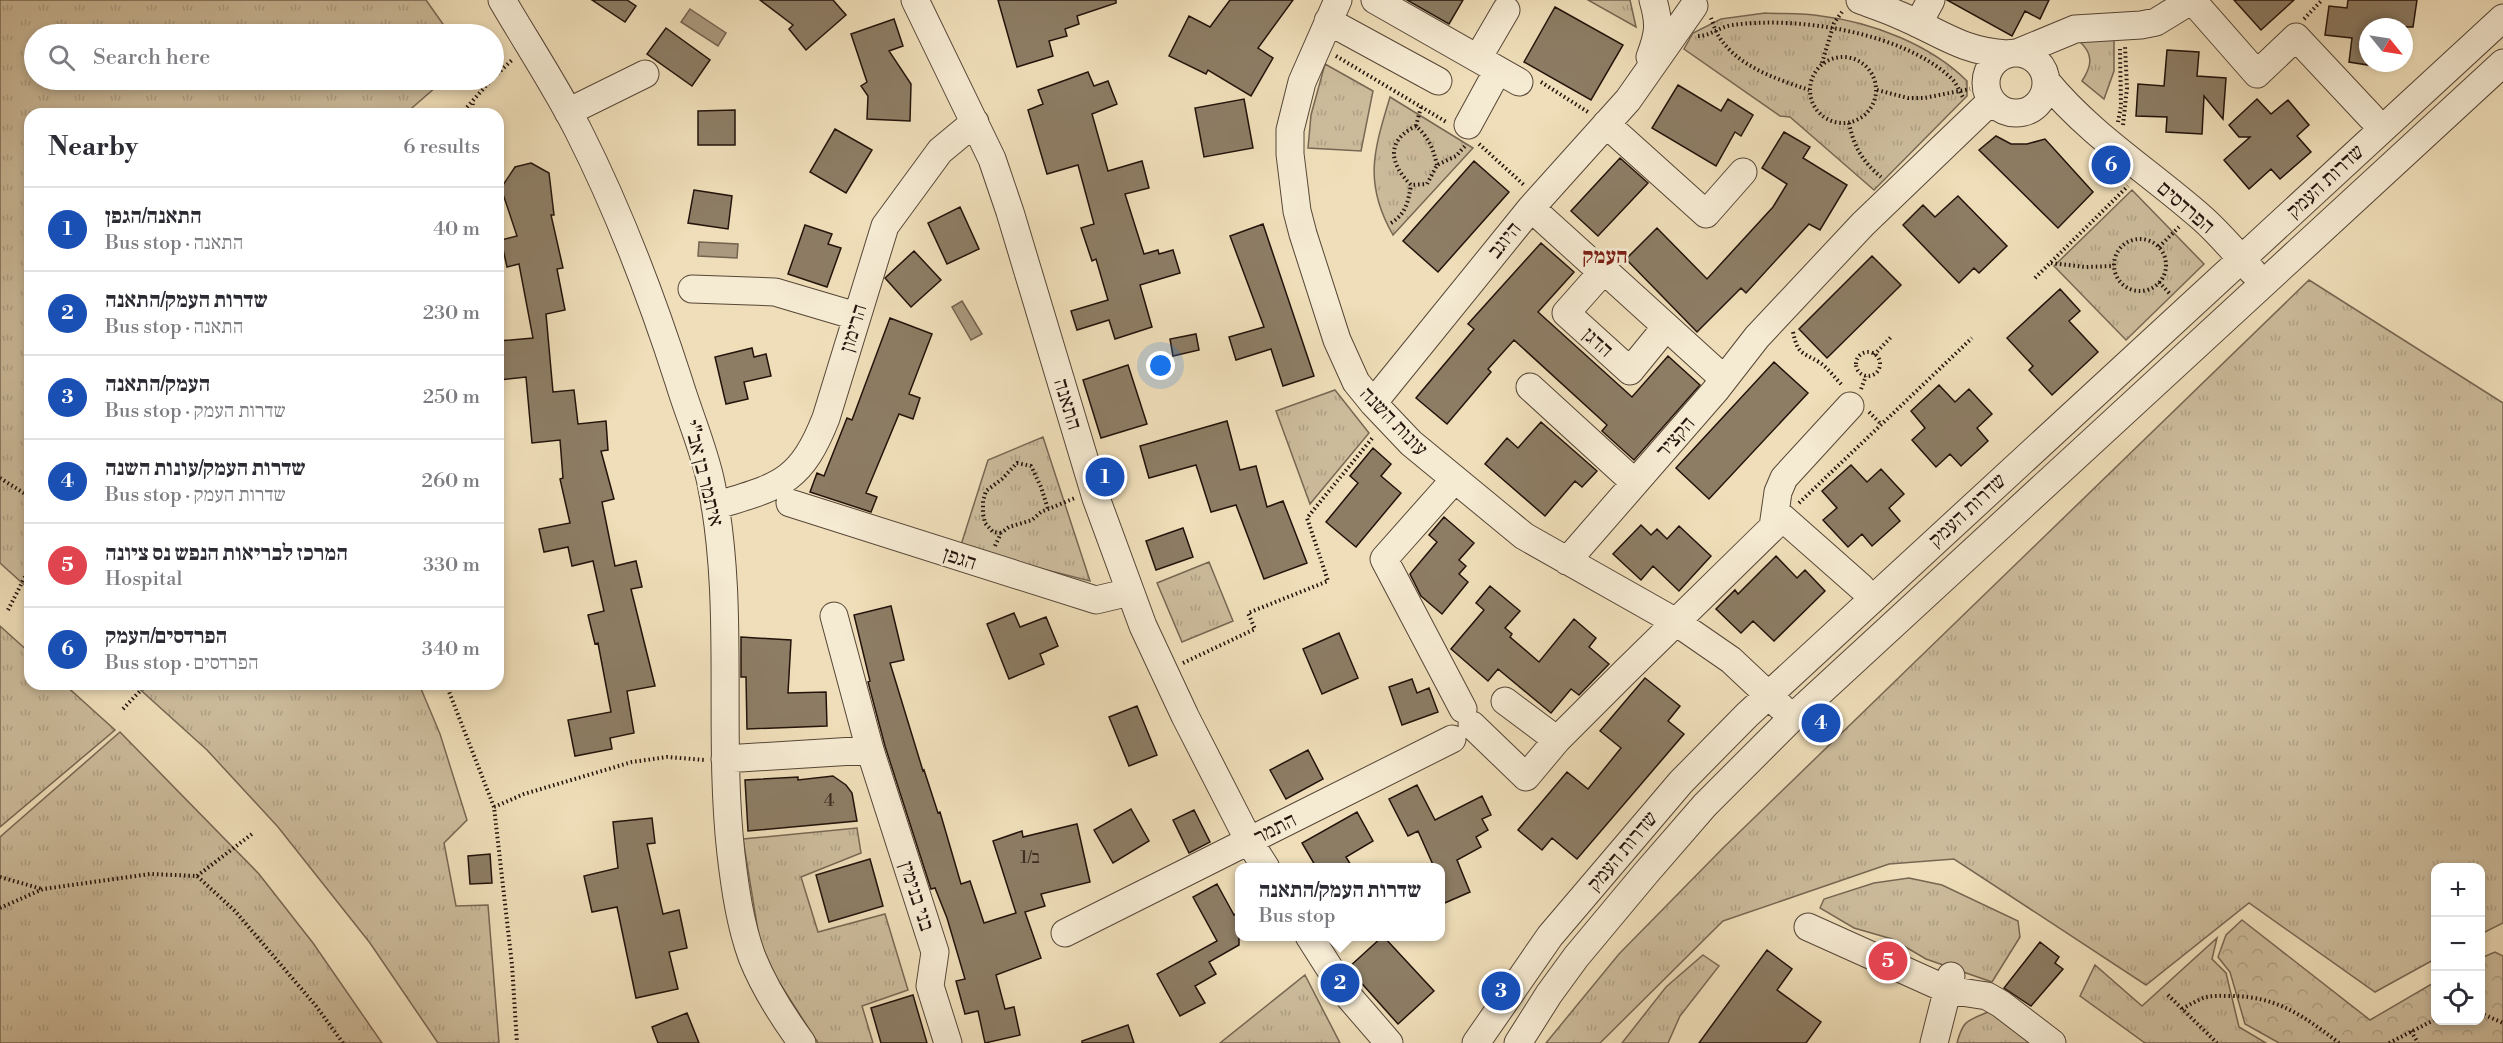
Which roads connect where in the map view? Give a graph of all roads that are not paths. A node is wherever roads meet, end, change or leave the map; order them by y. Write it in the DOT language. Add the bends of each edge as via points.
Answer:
graph roads {
  1 [pos="502,0"];
  2 [pos="915,0"];
  3 [pos="1375,0"];
  4 [pos="1653,0"];
  5 [pos="1659,0"];
  6 [pos="1931,0"];
  7 [pos="2192,0"];
  8 [pos="1852,4"];
  9 [pos="1696,8"];
  10 [pos="1506,10"];
  11 [pos="2503,18"];
  12 [pos="1328,22"];
  13 [pos="1918,24"];
  14 [pos="2065,32"];
  15 [pos="1947,39"];
  16 [pos="2012,54"];
  17 [pos="2503,63"];
  18 [pos="1498,70"];
  19 [pos="645,74"];
  20 [pos="2045,76"];
  21 [pos="1438,81"];
  22 [pos="1641,82"];
  23 [pos="1980,96"];
  24 [pos="568,112"];
  25 [pos="2028,112"];
  26 [pos="2371,117"];
  27 [pos="975,122"];
  28 [pos="1606,124"];
  29 [pos="1462,126"];
  30 [pos="2112,138"];
  31 [pos="1743,172"];
  32 [pos="1535,203"];
  33 [pos="2241,258"];
  34 [pos="1604,270"];
  35 [pos="2263,284"];
  36 [pos="692,289"];
  37 [pos="856,316"];
  38 [pos="1666,327"];
  39 [pos="1725,379"];
  40 [pos="1530,387"];
  41 [pos="1853,400"];
  42 [pos="1380,411"];
  43 [pos="1455,479"];
  44 [pos="1635,483"];
  45 [pos="790,503"];
  46 [pos="715,506"];
  47 [pos="1780,515"];
  48 [pos="1568,561"];
  49 [pos="1860,587"];
  50 [pos="1130,592"];
  51 [pos="834,616"];
  52 [pos="1676,622"];
  53 [pos="1768,694"];
  54 [pos="1505,701"];
  55 [pos="1792,718"];
  56 [pos="1462,724"];
  57 [pos="1557,740"];
  58 [pos="870,750"];
  59 [pos="725,759"];
  60 [pos="1249,841"];
  61 [pos="1263,863"];
  62 [pos="1808,927"];
  63 [pos="1065,933"];
  64 [pos="1312,941"];
  65 [pos="1949,983"];
  66 [pos="1385,1040"];
  67 [pos="802,1043"];
  68 [pos="948,1043"];
  69 [pos="1476,1043"];
  70 [pos="1518,1043"];
  71 [pos="1934,1043"];
  72 [pos="2052,1043"];
  1 -- 24 [label="street, איתמר בן אב\"י"];
  2 -- 27 [label="street, התאנה"];
  3 -- 18 [label="street"];
  4 -- 22 [label="street, היוגב" via="1658,30"];
  5 -- 9 [label="street" via="1670,7"];
  6 -- 13 [label="street"];
  7 -- 14 [label="street" via="2156,22"];
  7 -- 26 [label="street" via="2257,74 2296,37"];
  8 -- 13 [label="street"];
  9 -- 22 [label="street, היוגב"];
  10 -- 18 [label="street"];
  11 -- 33 [label="street, שדרות העמק"];
  12 -- 21 [label="street"];
  12 -- 42 [label="street, עונות השנה" via="1302,82 1290,130 1297,211 1337,340 1356,382"];
  13 -- 15 [label="street"];
  14 -- 16 [label="street"];
  14 -- 20 [label="street" via="2048,52"];
  15 -- 16 [label="street" via="1982,52"];
  15 -- 23 [label="street" via="1978,69"];
  16 -- 20 [label="street" via="2033,58"];
  16 -- 23 [label="street" via="1991,66"];
  17 -- 35 [label="street, שדרות העמק"];
  18 -- 29 [label="street"];
  19 -- 24 [label="street"];
  20 -- 25 [label="street" via="2042,99"];
  20 -- 30 [label="street, הפרדסים" via="2062,100"];
  22 -- 28 [label="street, היוגב"];
  23 -- 25 [label="street" via="2008,113"];
  23 -- 39 [label="street, הקציר" via="1897,192 1757,337"];
  24 -- 46 [label="street, איתמר בן אב\"י" via="639,265 711,480"];
  25 -- 30 [label="street, הפרדסים"];
  27 -- 37 [label="street, הרימון" via="940,152 885,226"];
  27 -- 50 [label="street, התאנה" via="1010,212 1096,498"];
  28 -- 31 [label="street" via="1706,214"];
  28 -- 32 [label="street, היוגב"];
  30 -- 33 [label="street, הפרדסים"];
  32 -- 34 [label="street" via="1594,265"];
  32 -- 42 [label="street, היוגב"];
  33 -- 35 [label="street, הפרדסים"];
  33 -- 53 [label="street, שדרות העמק"];
  34 -- 38 [label="street"];
  34 -- 38 [label="street, הדגן" via="1566,313 1630,371"];
  35 -- 55 [label="street, שדרות העמק"];
  36 -- 37 [label="street" via="775,292"];
  37 -- 46 [label="street, הרימון" via="826,417 802,465 782,483"];
  38 -- 39 [label="street"];
  39 -- 44 [label="street, הקציר"];
  40 -- 44 [label="street"];
  41 -- 47 [label="street" via="1784,478 1778,492"];
  42 -- 43 [label="street, עונות השנה"];
  43 -- 48 [label="street, עונות השנה" via="1524,536"];
  43 -- 56 [label="street" via="1384,559"];
  44 -- 48 [label="street, הקציר"];
  45 -- 50 [label="street, הגפן" via="1096,600"];
  46 -- 59 [label="street, איתמר בן אב\"י" via="724,616"];
  47 -- 49 [label="street"];
  47 -- 52 [label="street" via="1773,527"];
  48 -- 52 [label="street, עונות השנה"];
  50 -- 60 [label="street, התאנה" via="1164,672"];
  51 -- 58 [label="street, בני בנימין"];
  52 -- 53 [label="street, עונות השנה" via="1731,660"];
  52 -- 57 [label="street"];
  53 -- 55 [label="street, עונות השנה"];
  53 -- 69 [label="street, שדרות העמק" via="1620,851 1550,936"];
  54 -- 57 [label="street"];
  55 -- 70 [label="street, שדרות העמק" via="1705,805 1640,881 1576,957"];
  56 -- 57 [label="street" via="1526,777"];
  56 -- 60 [label="street, התמר"];
  58 -- 59 [label="street"];
  58 -- 68 [label="street, בני בנימין" via="935,952 930,986"];
  59 -- 67 [label="street, איתמר בן אב\"י" via="726,813 741,919 752,957"];
  60 -- 61 [label="street, התאנה"];
  60 -- 63 [label="street, התמר"];
  62 -- 65 [label="street"];
  64 -- 66 [label="street" via="1344,992"];
  65 -- 71 [label="street"];
  65 -- 72 [label="street" via="1994,1000"];
}
